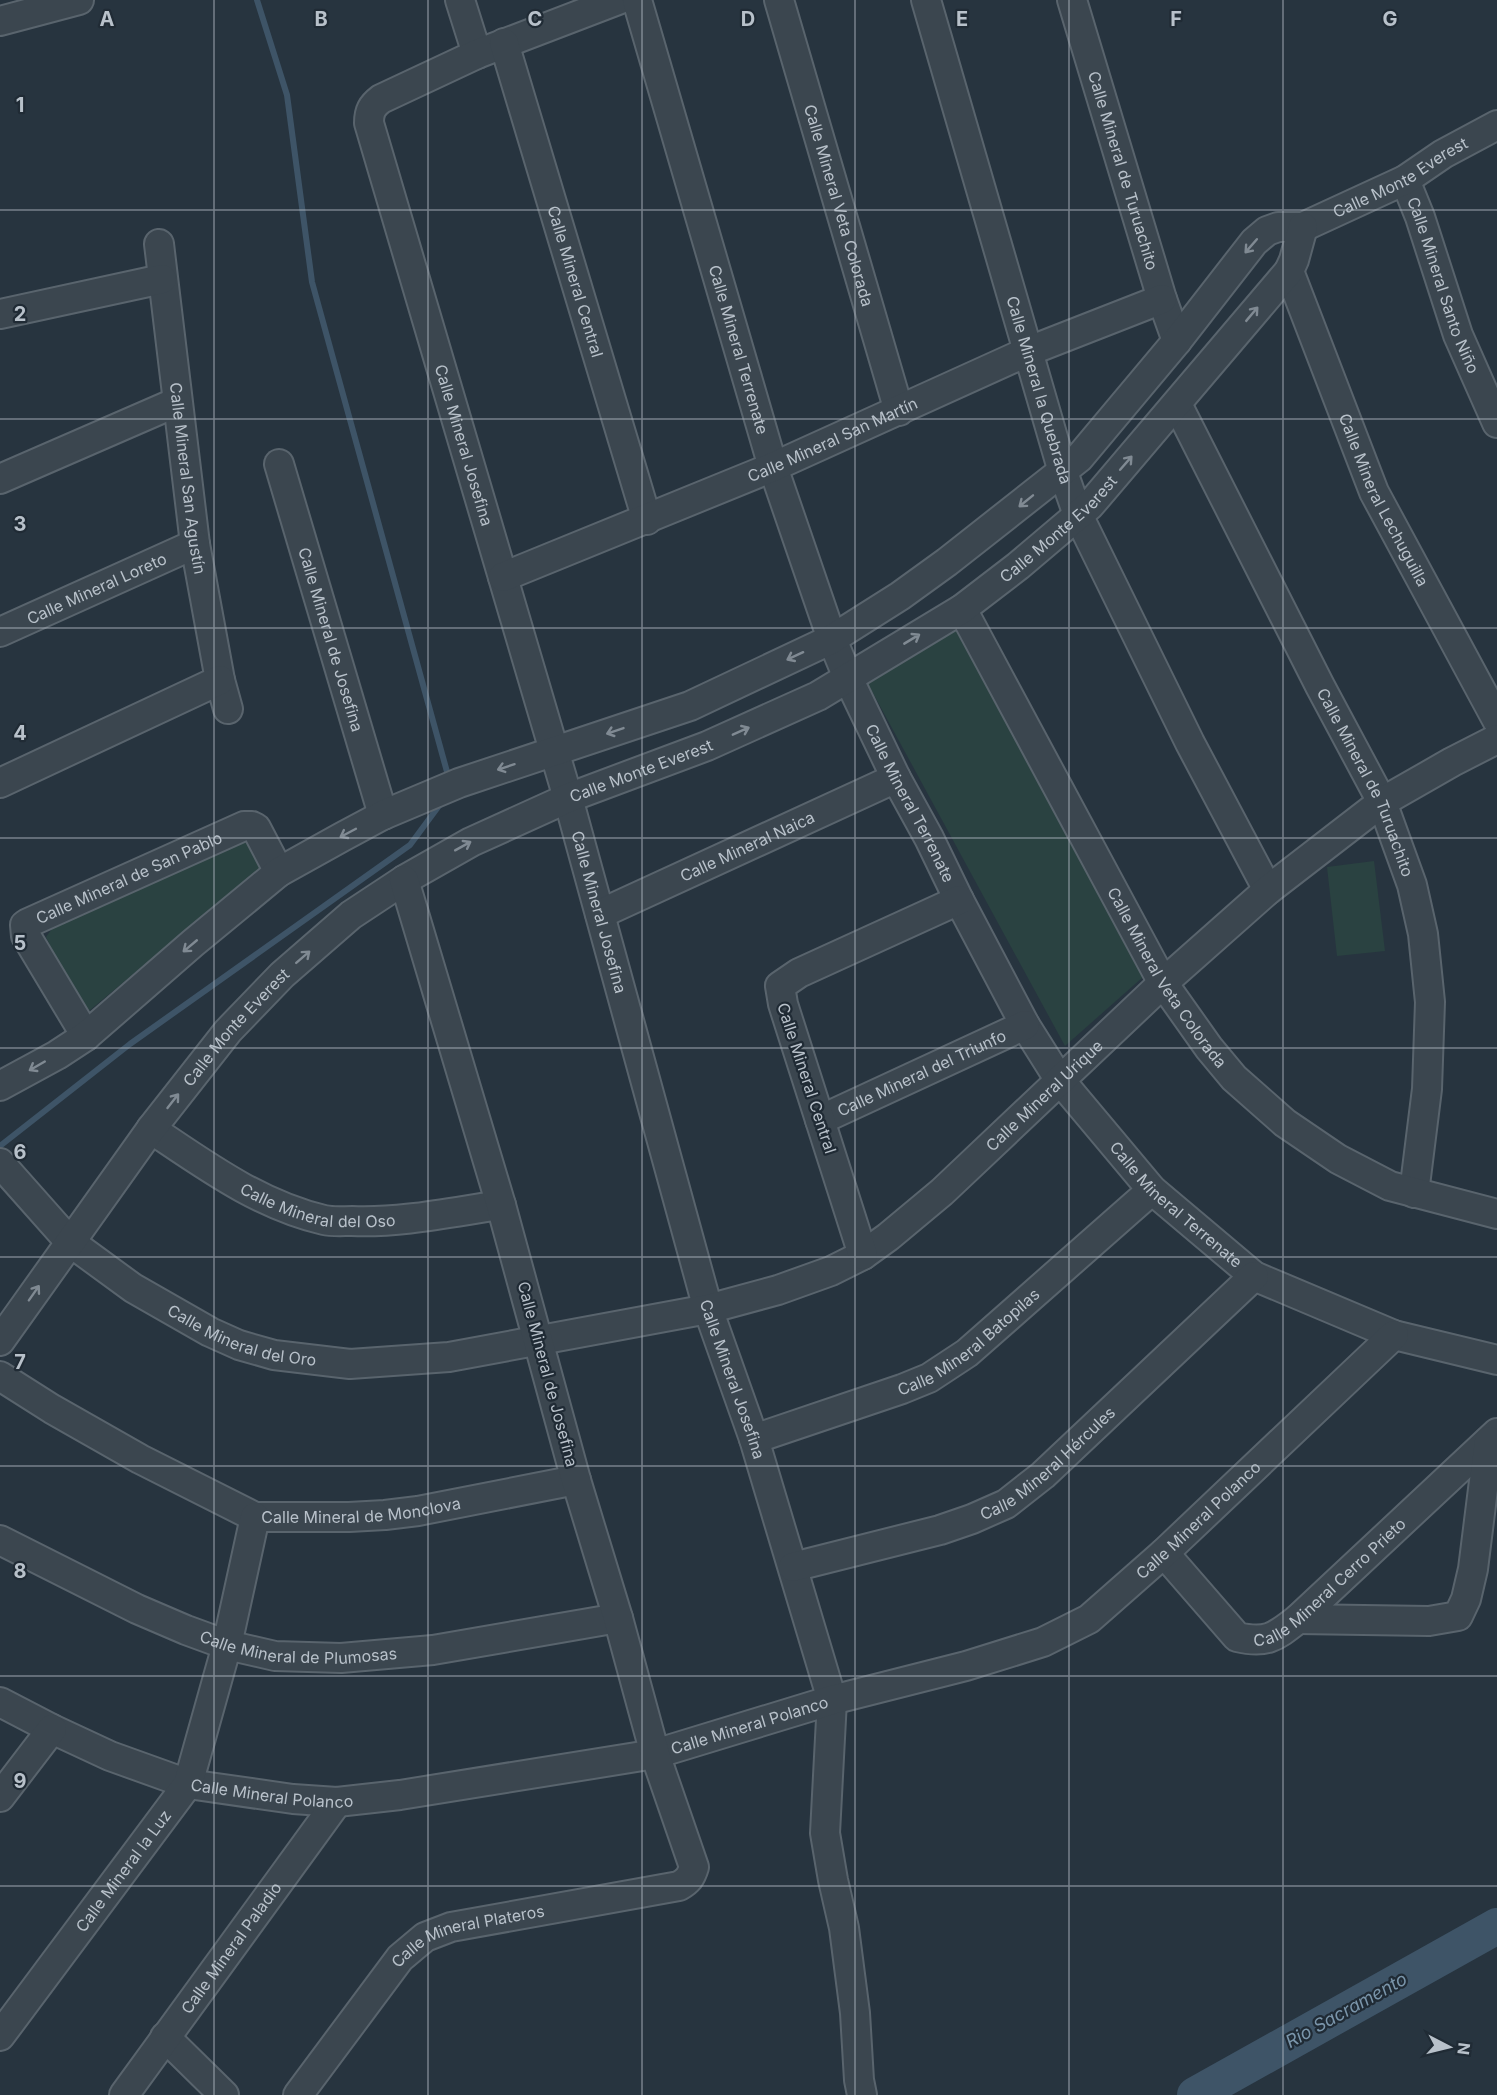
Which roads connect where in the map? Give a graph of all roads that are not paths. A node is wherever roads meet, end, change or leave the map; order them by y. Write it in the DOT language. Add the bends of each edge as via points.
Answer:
graph roads {
  1 [pos="79,0"];
  2 [pos="460,0"];
  3 [pos="618,0"];
  4 [pos="637,0"];
  5 [pos="779,0"];
  6 [pos="926,0"];
  7 [pos="1072,0"];
  8 [pos="0,21"];
  9 [pos="504,43"];
  10 [pos="477,54"];
  11 [pos="1497,125"];
  12 [pos="1405,180"];
  13 [pos="1303,227"];
  14 [pos="159,244"];
  15 [pos="1289,271"];
  16 [pos="162,279"];
  17 [pos="1162,299"];
  18 [pos="0,314"];
  19 [pos="1177,341"];
  20 [pos="1029,351"];
  21 [pos="177,402"];
  22 [pos="1177,404"];
  23 [pos="899,411"];
  24 [pos="1497,423"];
  25 [pos="279,464"];
  26 [pos="772,467"];
  27 [pos="1063,472"];
  28 [pos="0,479"];
  29 [pos="1078,515"];
  30 [pos="647,520"];
  31 [pos="195,544"];
  32 [pos="503,577"];
  33 [pos="962,609"];
  34 [pos="0,632"];
  35 [pos="832,639"];
  36 [pos="848,678"];
  37 [pos="220,680"];
  38 [pos="228,709"];
  39 [pos="1497,720"];
  40 [pos="1497,739"];
  41 [pos="554,752"];
  42 [pos="896,778"];
  43 [pos="0,783"];
  44 [pos="568,798"];
  45 [pos="1382,802"];
  46 [pos="383,815"];
  47 [pos="279,872"];
  48 [pos="404,880"];
  49 [pos="1268,890"];
  50 [pos="959,900"];
  51 [pos="600,914"];
  52 [pos="1163,983"];
  53 [pos="1025,1025"];
  54 [pos="86,1036"];
  55 [pos="1059,1079"];
  56 [pos="0,1086"];
  57 [pos="820,1120"];
  58 [pos="151,1129"];
  59 [pos="0,1164"];
  60 [pos="1152,1190"];
  61 [pos="1414,1193"];
  62 [pos="501,1205"];
  63 [pos="1497,1214"];
  64 [pos="70,1242"];
  65 [pos="863,1255"];
  66 [pos="1254,1276"];
  67 [pos="708,1309"];
  68 [pos="1394,1335"];
  69 [pos="0,1341"];
  70 [pos="539,1341"];
  71 [pos="1497,1360"];
  72 [pos="0,1376"];
  73 [pos="1493,1437"];
  74 [pos="754,1439"];
  75 [pos="576,1480"];
  76 [pos="255,1517"];
  77 [pos="0,1540"];
  78 [pos="1164,1553"];
  79 [pos="793,1567"];
  80 [pos="618,1618"];
  81 [pos="1298,1619"];
  82 [pos="227,1645"];
  83 [pos="832,1700"];
  84 [pos="0,1702"];
  85 [pos="52,1729"];
  86 [pos="655,1754"];
  87 [pos="188,1784"];
  88 [pos="0,1797"];
  89 [pos="337,1802"];
  90 [pos="694,1867"];
  91 [pos="0,2036"];
  92 [pos="165,2037"];
  93 [pos="124,2095"];
  94 [pos="224,2095"];
  95 [pos="298,2095"];
  96 [pos="862,2095"];
  1 -- 8 [label="street"];
  2 -- 10 [label="street"];
  3 -- 9 [label="street"];
  4 -- 26 [label="street, Calle Mineral Terrenate"];
  5 -- 23 [label="street, Calle Mineral Veta Colorada"];
  6 -- 20 [label="street, Calle Mineral la Quebrada"];
  7 -- 17 [label="street, Calle Mineral de Turuachito"];
  9 -- 10 [label="street"];
  9 -- 30 [label="street, Calle Mineral Central"];
  10 -- 32 [label="street, Calle Mineral Josefina" via="381,99 369,113 369,123"];
  11 -- 12 [label="street, Calle Monte Everest"];
  12 -- 13 [label="street, Calle Monte Everest"];
  12 -- 24 [label="street, Calle Mineral Santo Niño" via="1458,335"];
  13 -- 15 [label="street, Calle Monte Everest"];
  13 -- 19 [label="street, Calle Monte Everest, one-way" via="1278,226 1254,242"];
  14 -- 16 [label="street, Calle Mineral San Agustín"];
  22 -- 15 [label="street, Calle Monte Everest, one-way"];
  15 -- 39 [label="street, Calle Mineral Lechuguilla" via="1374,492"];
  16 -- 18 [label="street"];
  16 -- 21 [label="street, Calle Mineral San Agustín"];
  17 -- 19 [label="street, Calle Mineral de Turuachito"];
  17 -- 20 [label="street, Calle Mineral San Martín"];
  19 -- 27 [label="street, Calle Monte Everest"];
  20 -- 23 [label="street, Calle Mineral San Martín"];
  20 -- 27 [label="street, Calle Mineral la Quebrada"];
  21 -- 28 [label="street"];
  21 -- 31 [label="street, Calle Mineral San Agustín"];
  29 -- 22 [label="street, Calle Monte Everest, one-way"];
  22 -- 45 [label="street, Calle Mineral de Turuachito"];
  23 -- 26 [label="street, Calle Mineral San Martín"];
  25 -- 46 [label="street, Calle Mineral de Josefina"];
  26 -- 30 [label="street, Calle Mineral San Martín"];
  26 -- 35 [label="street, Calle Mineral Terrenate"];
  27 -- 29 [label="street, Calle Mineral la Quebrada"];
  27 -- 35 [label="street, Calle Monte Everest, one-way" via="900,596"];
  29 -- 33 [label="street, Calle Monte Everest"];
  29 -- 49 [label="street, Calle Mineral la Quebrada" via="1190,743"];
  30 -- 32 [label="street, Calle Mineral San Martín"];
  31 -- 34 [label="street, Calle Mineral Loreto"];
  31 -- 37 [label="street, Calle Mineral San Agustín"];
  32 -- 41 [label="street, Calle Mineral Josefina"];
  36 -- 33 [label="street, Calle Monte Everest, one-way"];
  33 -- 52 [label="street, Calle Mineral Veta Colorada"];
  35 -- 36 [label="street, Calle Mineral Terrenate"];
  35 -- 41 [label="street, Calle Monte Everest, one-way" via="690,706"];
  36 -- 42 [label="street, Calle Mineral Terrenate"];
  44 -- 36 [label="street, Calle Monte Everest, one-way" via="707,746 818,696"];
  37 -- 38 [label="street, Calle Mineral San Agustín"];
  37 -- 43 [label="street"];
  40 -- 45 [label="street, Calle Mineral Urique"];
  41 -- 44 [label="street, Calle Mineral Josefina"];
  41 -- 46 [label="street, Calle Monte Everest, one-way" via="449,787"];
  42 -- 50 [label="street, Calle Mineral Terrenate"];
  42 -- 51 [label="street, Calle Mineral Naica"];
  48 -- 44 [label="street, Calle Monte Everest, one-way" via="471,842"];
  44 -- 51 [label="street, Calle Mineral Josefina"];
  45 -- 49 [label="street, Calle Mineral Urique"];
  45 -- 61 [label="street, Calle Mineral de Turuachito" via="1412,885 1427,965 1427,1089"];
  46 -- 47 [label="street, Calle Monte Everest, one-way"];
  47 -- 54 [label="street, Calle Monte Everest, one-way"];
  47 -- 54 [label="street, Calle Mineral de San Pablo" via="256,828 244,826 25,925 29,942"];
  58 -- 48 [label="street, Calle Monte Everest, one-way" via="228,1030 282,975 351,915"];
  48 -- 62 [label="street, Calle Mineral de Josefina"];
  49 -- 52 [label="street, Calle Mineral Urique"];
  50 -- 53 [label="street, Calle Mineral Terrenate"];
  50 -- 57 [label="street, Calle Mineral Central" via="799,973 780,986"];
  51 -- 67 [label="street, Calle Mineral Josefina"];
  52 -- 55 [label="street, Calle Mineral Urique"];
  52 -- 61 [label="street, Calle Mineral Veta Colorada" via="1209,1048 1269,1111 1338,1159 1390,1186"];
  53 -- 55 [label="street, Calle Mineral Terrenate"];
  53 -- 57 [label="street, Calle Mineral del Triunfo"];
  54 -- 56 [label="street, Calle Monte Everest, one-way"];
  55 -- 60 [label="street, Calle Mineral Terrenate"];
  55 -- 65 [label="street, Calle Mineral Urique" via="942,1192"];
  57 -- 65 [label="street, Calle Mineral Central"];
  58 -- 62 [label="street, Calle Mineral del Oso" via="229,1181 287,1208 326,1220 403,1220"];
  58 -- 64 [label="street, Calle Monte Everest"];
  59 -- 64 [label="street, Calle Mineral del Oro"];
  60 -- 66 [label="street, Calle Mineral Terrenate"];
  60 -- 74 [label="street, Calle Mineral Batopilas" via="967,1353 929,1378"];
  61 -- 63 [label="street, Calle Mineral Veta Colorada"];
  62 -- 70 [label="street, Calle Mineral de Josefina"];
  69 -- 64 [label="street, Calle Monte Everest, one-way"];
  64 -- 70 [label="street, Calle Mineral del Oro" via="133,1288 210,1332 274,1355 350,1364 449,1357"];
  65 -- 67 [label="street, Calle Mineral Urique" via="778,1290"];
  66 -- 68 [label="street, Calle Mineral Terrenate"];
  66 -- 79 [label="street, Calle Mineral Hércules" via="1006,1504 940,1530"];
  67 -- 70 [label="street, Calle Mineral Urique"];
  67 -- 74 [label="street, Calle Mineral Josefina"];
  68 -- 71 [label="street, Calle Mineral Terrenate"];
  68 -- 78 [label="street, Calle Mineral Polanco"];
  70 -- 75 [label="street, Calle Mineral de Josefina"];
  72 -- 76 [label="street, Calle Mineral de Monclova" via="140,1459"];
  73 -- 81 [label="street, Calle Mineral Cerro Prieto"];
  73 -- 81 [label="street" via="1473,1569 1458,1616 1429,1621"];
  74 -- 79 [label="street, Calle Mineral Josefina"];
  75 -- 76 [label="street, Calle Mineral de Monclova" via="385,1515"];
  75 -- 80 [label="street, Calle Mineral de Josefina"];
  76 -- 82 [label="street, Calle Mineral la Luz"];
  77 -- 82 [label="street, Calle Mineral de Plumosas" via="137,1609"];
  78 -- 81 [label="street, Calle Mineral Cerro Prieto" via="1237,1637 1273,1638"];
  78 -- 83 [label="street, Calle Mineral Polanco" via="1089,1619 1043,1642"];
  79 -- 83 [label="street, Calle Mineral Josefina"];
  80 -- 82 [label="street, Calle Mineral de Plumosas" via="433,1650 341,1658 275,1656"];
  80 -- 86 [label="street, Calle Mineral de Josefina"];
  82 -- 87 [label="street, Calle Mineral la Luz"];
  83 -- 86 [label="street, Calle Mineral Polanco"];
  83 -- 96 [label="street, Calle Mineral Josefina" via="825,1833 845,1939"];
  84 -- 85 [label="street, Calle Mineral Polanco"];
  85 -- 87 [label="street, Calle Mineral Polanco" via="110,1756"];
  85 -- 88 [label="street"];
  86 -- 89 [label="street, Calle Mineral Polanco"];
  86 -- 90 [label="street, Calle Mineral de Josefina"];
  87 -- 89 [label="street, Calle Mineral Polanco"];
  87 -- 91 [label="street, Calle Mineral la Luz"];
  89 -- 92 [label="street, Calle Mineral Paladio"];
  90 -- 95 [label="street, Calle Mineral Plateros" via="687,1882 679,1886 451,1927 425,1937 400,1958"];
  92 -- 93 [label="street, Calle Mineral Paladio"];
  92 -- 94 [label="street"];
}
